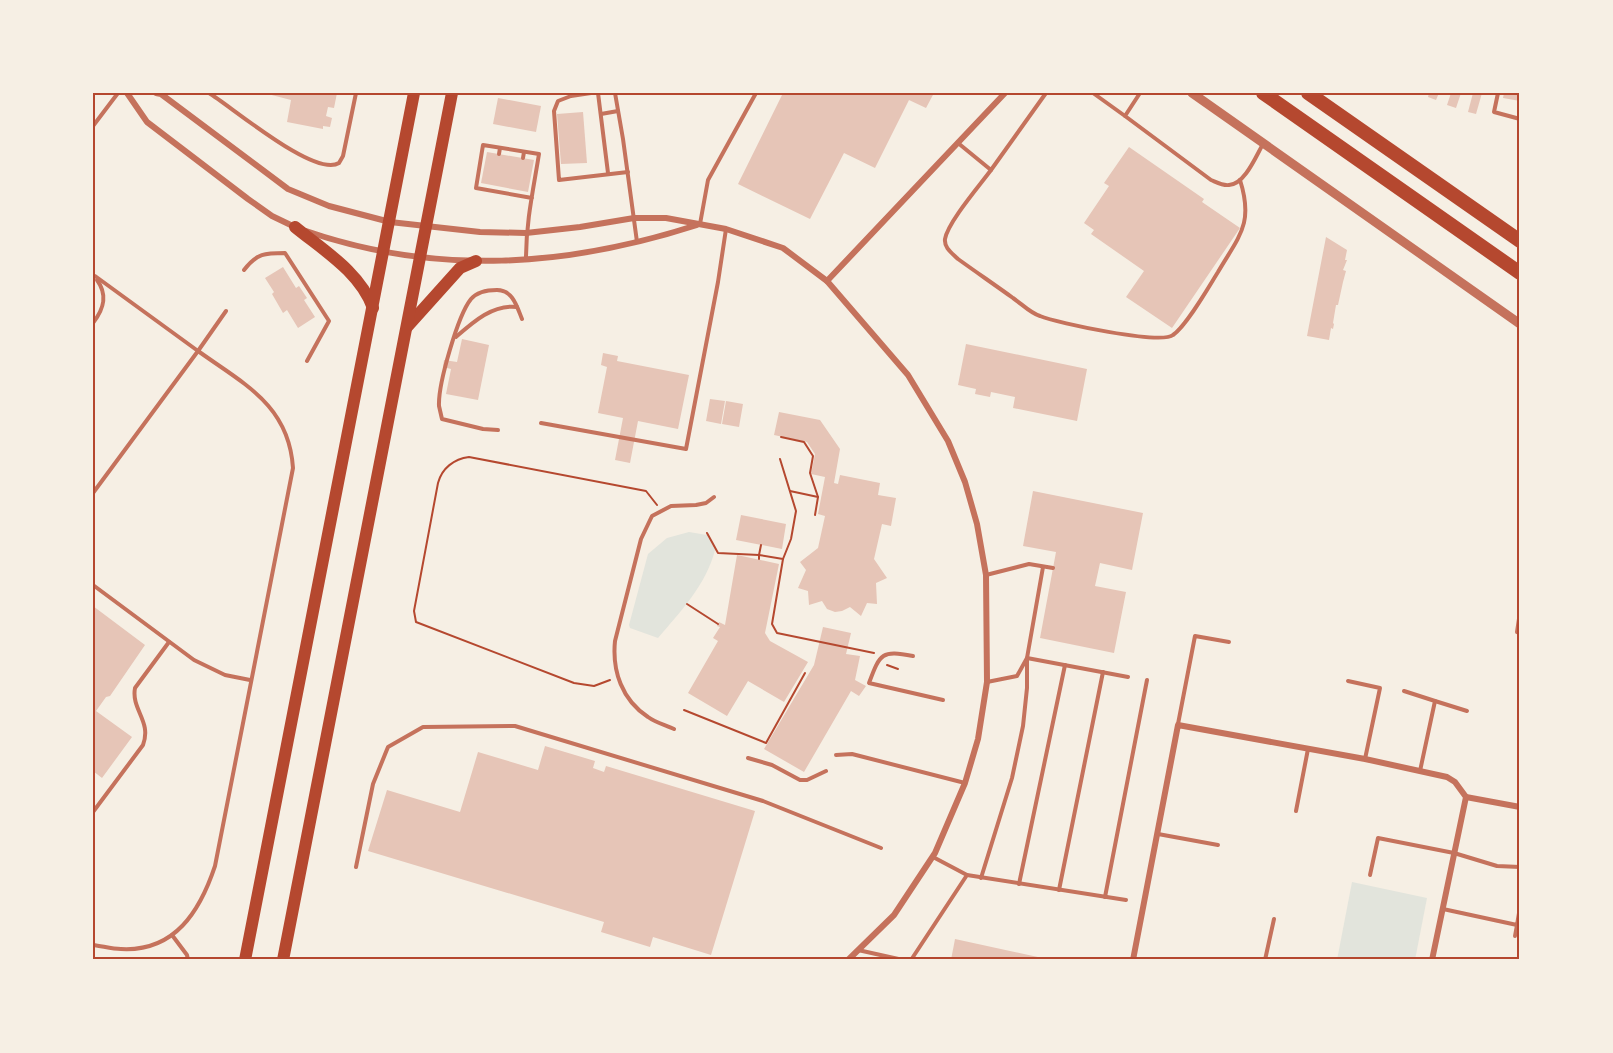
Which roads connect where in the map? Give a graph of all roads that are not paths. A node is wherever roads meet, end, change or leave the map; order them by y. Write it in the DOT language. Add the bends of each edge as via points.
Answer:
graph roads {
  1 [pos="118,93"];
  2 [pos="127,93"];
  3 [pos="156,93"];
  4 [pos="209,93"];
  5 [pos="356,93"];
  6 [pos="414,93"];
  7 [pos="452,93"];
  8 [pos="591,93"];
  9 [pos="598,93"];
  10 [pos="615,93"];
  11 [pos="756,93"];
  12 [pos="1005,93"];
  13 [pos="1046,93"];
  14 [pos="1094,93"];
  15 [pos="1140,93"];
  16 [pos="1192,93"];
  17 [pos="1263,93"];
  18 [pos="1308,93"];
  19 [pos="1498,93"];
  20 [pos="618,111"];
  21 [pos="602,114"];
  22 [pos="1125,116"];
  23 [pos="1520,119"];
  24 [pos="93,126"];
  25 [pos="958,143"];
  26 [pos="1264,143"];
  27 [pos="500,148"];
  28 [pos="524,152"];
  29 [pos="499,154"];
  30 [pos="523,158"];
  31 [pos="991,170"];
  32 [pos="628,172"];
  33 [pos="608,173"];
  34 [pos="1240,180"];
  35 [pos="494,185"];
  36 [pos="518,190"];
  37 [pos="493,191"];
  38 [pos="518,196"];
  39 [pos="532,198"];
  40 [pos="634,218"];
  41 [pos="390,222"];
  42 [pos="700,224"];
  43 [pos="295,227"];
  44 [pos="426,228"];
  45 [pos="726,229"];
  46 [pos="526,233"];
  47 [pos="1520,241"];
  48 [pos="637,243"];
  49 [pos="384,252"];
  50 [pos="420,258"];
  51 [pos="476,261"];
  52 [pos="526,261"];
  53 [pos="244,270"];
  54 [pos="1520,273"];
  55 [pos="94,276"];
  56 [pos="827,281"];
  57 [pos="517,307"];
  58 [pos="374,308"];
  59 [pos="226,311"];
  60 [pos="522,319"];
  61 [pos="93,323"];
  62 [pos="1520,324"];
  63 [pos="406,328"];
  64 [pos="454,338"];
  65 [pos="198,351"];
  66 [pos="307,361"];
  67 [pos="541,423"];
  68 [pos="498,430"];
  69 [pos="93,493"];
  70 [pos="714,496"];
  71 [pos="1043,567"];
  72 [pos="1053,568"];
  73 [pos="986,575"];
  74 [pos="93,585"];
  75 [pos="1520,612"];
  76 [pos="1520,633"];
  77 [pos="169,642"];
  78 [pos="1229,642"];
  79 [pos="913,656"];
  80 [pos="1028,658"];
  81 [pos="1065,665"];
  82 [pos="1103,672"];
  83 [pos="1128,677"];
  84 [pos="250,680"];
  85 [pos="1147,680"];
  86 [pos="1348,681"];
  87 [pos="987,682"];
  88 [pos="1404,691"];
  89 [pos="943,700"];
  90 [pos="1435,700"];
  91 [pos="1467,711"];
  92 [pos="1178,725"];
  93 [pos="674,729"];
  94 [pos="1308,749"];
  95 [pos="836,755"];
  96 [pos="748,758"];
  97 [pos="1365,759"];
  98 [pos="826,771"];
  99 [pos="1420,771"];
  100 [pos="965,783"];
  101 [pos="1466,797"];
  102 [pos="1520,807"];
  103 [pos="1296,811"];
  104 [pos="93,812"];
  105 [pos="1157,834"];
  106 [pos="1218,845"];
  107 [pos="881,849"];
  108 [pos="1454,853"];
  109 [pos="932,857"];
  110 [pos="356,867"];
  111 [pos="1520,867"];
  112 [pos="967,875"];
  113 [pos="1370,875"];
  114 [pos="981,878"];
  115 [pos="1019,884"];
  116 [pos="1059,890"];
  117 [pos="1105,897"];
  118 [pos="1126,900"];
  119 [pos="1442,909"];
  120 [pos="1519,913"];
  121 [pos="1274,919"];
  122 [pos="1517,925"];
  123 [pos="172,935"];
  124 [pos="1515,936"];
  125 [pos="93,945"];
  126 [pos="858,950"];
  127 [pos="188,960"];
  128 [pos="245,960"];
  129 [pos="283,960"];
  130 [pos="848,960"];
  131 [pos="902,960"];
  132 [pos="911,960"];
  133 [pos="1135,960"];
  134 [pos="1266,960"];
  135 [pos="1432,960"];
  1 -- 24 [label="lane"];
  2 -- 43 [label="street" via="147,122 249,199"];
  3 -- 41 [label="street" via="288,189 329,206"];
  4 -- 5 [label="lane" via="287,148 328,166 339,163 343,156"];
  6 -- 41 [label="main road"];
  7 -- 44 [label="main road"];
  8 -- 33 [label="lane" via="558,101 554,111 559,180"];
  9 -- 21 [label="lane"];
  10 -- 20 [label="lane"];
  11 -- 42 [label="lane" via="708,180"];
  12 -- 25 [label="street"];
  13 -- 31 [label="lane"];
  14 -- 22 [label="lane"];
  15 -- 22 [label="lane"];
  16 -- 26 [label="street"];
  17 -- 54 [label="highway"];
  18 -- 47 [label="highway"];
  19 -- 23 [label="lane" via="1494,112"];
  20 -- 21 [label="lane"];
  20 -- 32 [label="lane"];
  21 -- 33 [label="lane"];
  22 -- 34 [label="lane" via="1210,180 1231,186"];
  25 -- 31 [label="lane"];
  25 -- 56 [label="street"];
  26 -- 34 [label="lane"];
  26 -- 62 [label="street"];
  27 -- 28 [label="lane"];
  27 -- 29 [label="lane"];
  27 -- 37 [label="lane" via="483,145 476,188"];
  28 -- 30 [label="lane"];
  28 -- 39 [label="lane" via="539,154"];
  31 -- 34 [label="lane" via="950,228 946,248 1038,316 1153,339 1171,337 1179,330 1245,227 1246,198"];
  32 -- 33 [label="lane"];
  32 -- 40 [label="lane"];
  35 -- 37 [label="lane"];
  36 -- 38 [label="lane"];
  37 -- 38 [label="lane"];
  38 -- 39 [label="lane"];
  39 -- 46 [label="lane"];
  40 -- 42 [label="street"];
  40 -- 46 [label="street"];
  40 -- 48 [label="lane"];
  41 -- 44 [label="street"];
  41 -- 49 [label="main road"];
  42 -- 45 [label="street"];
  42 -- 48 [label="street"];
  43 -- 49 [label="street"];
  43 -- 58 [label="main road" via="364,288"];
  44 -- 46 [label="street"];
  44 -- 50 [label="main road"];
  45 -- 56 [label="street" via="783,248"];
  45 -- 67 [label="lane" via="686,449"];
  46 -- 52 [label="lane"];
  48 -- 52 [label="street"];
  49 -- 50 [label="street"];
  49 -- 58 [label="main road"];
  50 -- 51 [label="street"];
  50 -- 63 [label="main road"];
  51 -- 52 [label="street"];
  51 -- 63 [label="main road" via="460,268"];
  53 -- 66 [label="lane" via="264,253 285,253 329,321"];
  55 -- 61 [label="lane" via="104,297"];
  55 -- 65 [label="lane"];
  56 -- 73 [label="street" via="908,375 948,441 974,513"];
  57 -- 60 [label="lane"];
  57 -- 64 [label="lane" via="489,312"];
  57 -- 64 [label="lane" via="515,300 501,290 485,290 472,297"];
  58 -- 128 [label="main road"];
  59 -- 65 [label="lane"];
  63 -- 129 [label="main road"];
  64 -- 68 [label="lane" via="439,404 442,419"];
  65 -- 69 [label="lane"];
  65 -- 84 [label="lane" via="268,403 283,426 292,453"];
  70 -- 93 [label="lane" via="706,503 671,506 652,516 646,525 615,641 614,656 624,692 650,719"];
  71 -- 72 [label="lane"];
  71 -- 73 [label="lane" via="1029,564"];
  71 -- 80 [label="lane"];
  73 -- 87 [label="street"];
  74 -- 77 [label="lane"];
  75 -- 76 [label="lane"];
  77 -- 84 [label="lane" via="225,675"];
  77 -- 104 [label="lane" via="135,688 147,734"];
  78 -- 92 [label="lane" via="1195,636"];
  79 -- 89 [label="lane" via="891,652 882,656 869,683"];
  80 -- 81 [label="lane"];
  80 -- 87 [label="lane" via="1017,676"];
  80 -- 114 [label="lane" via="1019,747"];
  81 -- 82 [label="lane"];
  81 -- 115 [label="lane"];
  82 -- 83 [label="lane"];
  82 -- 116 [label="lane"];
  84 -- 123 [label="lane" via="215,866 196,910"];
  85 -- 117 [label="lane"];
  86 -- 97 [label="lane" via="1380,688"];
  87 -- 100 [label="street" via="978,739"];
  88 -- 90 [label="lane"];
  90 -- 91 [label="lane"];
  90 -- 99 [label="lane"];
  92 -- 94 [label="street"];
  92 -- 105 [label="street"];
  94 -- 97 [label="street"];
  94 -- 103 [label="lane"];
  95 -- 100 [label="lane" via="852,754"];
  96 -- 98 [label="lane" via="800,780"];
  97 -- 99 [label="street"];
  99 -- 101 [label="street" via="1447,777"];
  100 -- 109 [label="street"];
  101 -- 102 [label="street"];
  101 -- 108 [label="street"];
  105 -- 106 [label="lane"];
  105 -- 133 [label="street"];
  107 -- 110 [label="lane" via="763,801 515,726 423,727 388,747 374,784"];
  108 -- 111 [label="lane" via="1497,866"];
  108 -- 113 [label="lane" via="1378,838"];
  108 -- 119 [label="street"];
  109 -- 112 [label="lane"];
  109 -- 126 [label="street" via="894,915"];
  112 -- 114 [label="lane"];
  112 -- 132 [label="lane"];
  114 -- 115 [label="lane"];
  115 -- 116 [label="lane"];
  116 -- 117 [label="lane"];
  117 -- 118 [label="lane"];
  119 -- 122 [label="lane"];
  119 -- 135 [label="street"];
  120 -- 122 [label="lane"];
  121 -- 134 [label="lane"];
  122 -- 124 [label="lane"];
  123 -- 125 [label="lane" via="150,946 122,949"];
  123 -- 127 [label="lane"];
  126 -- 130 [label="street"];
  126 -- 131 [label="lane"];
}
